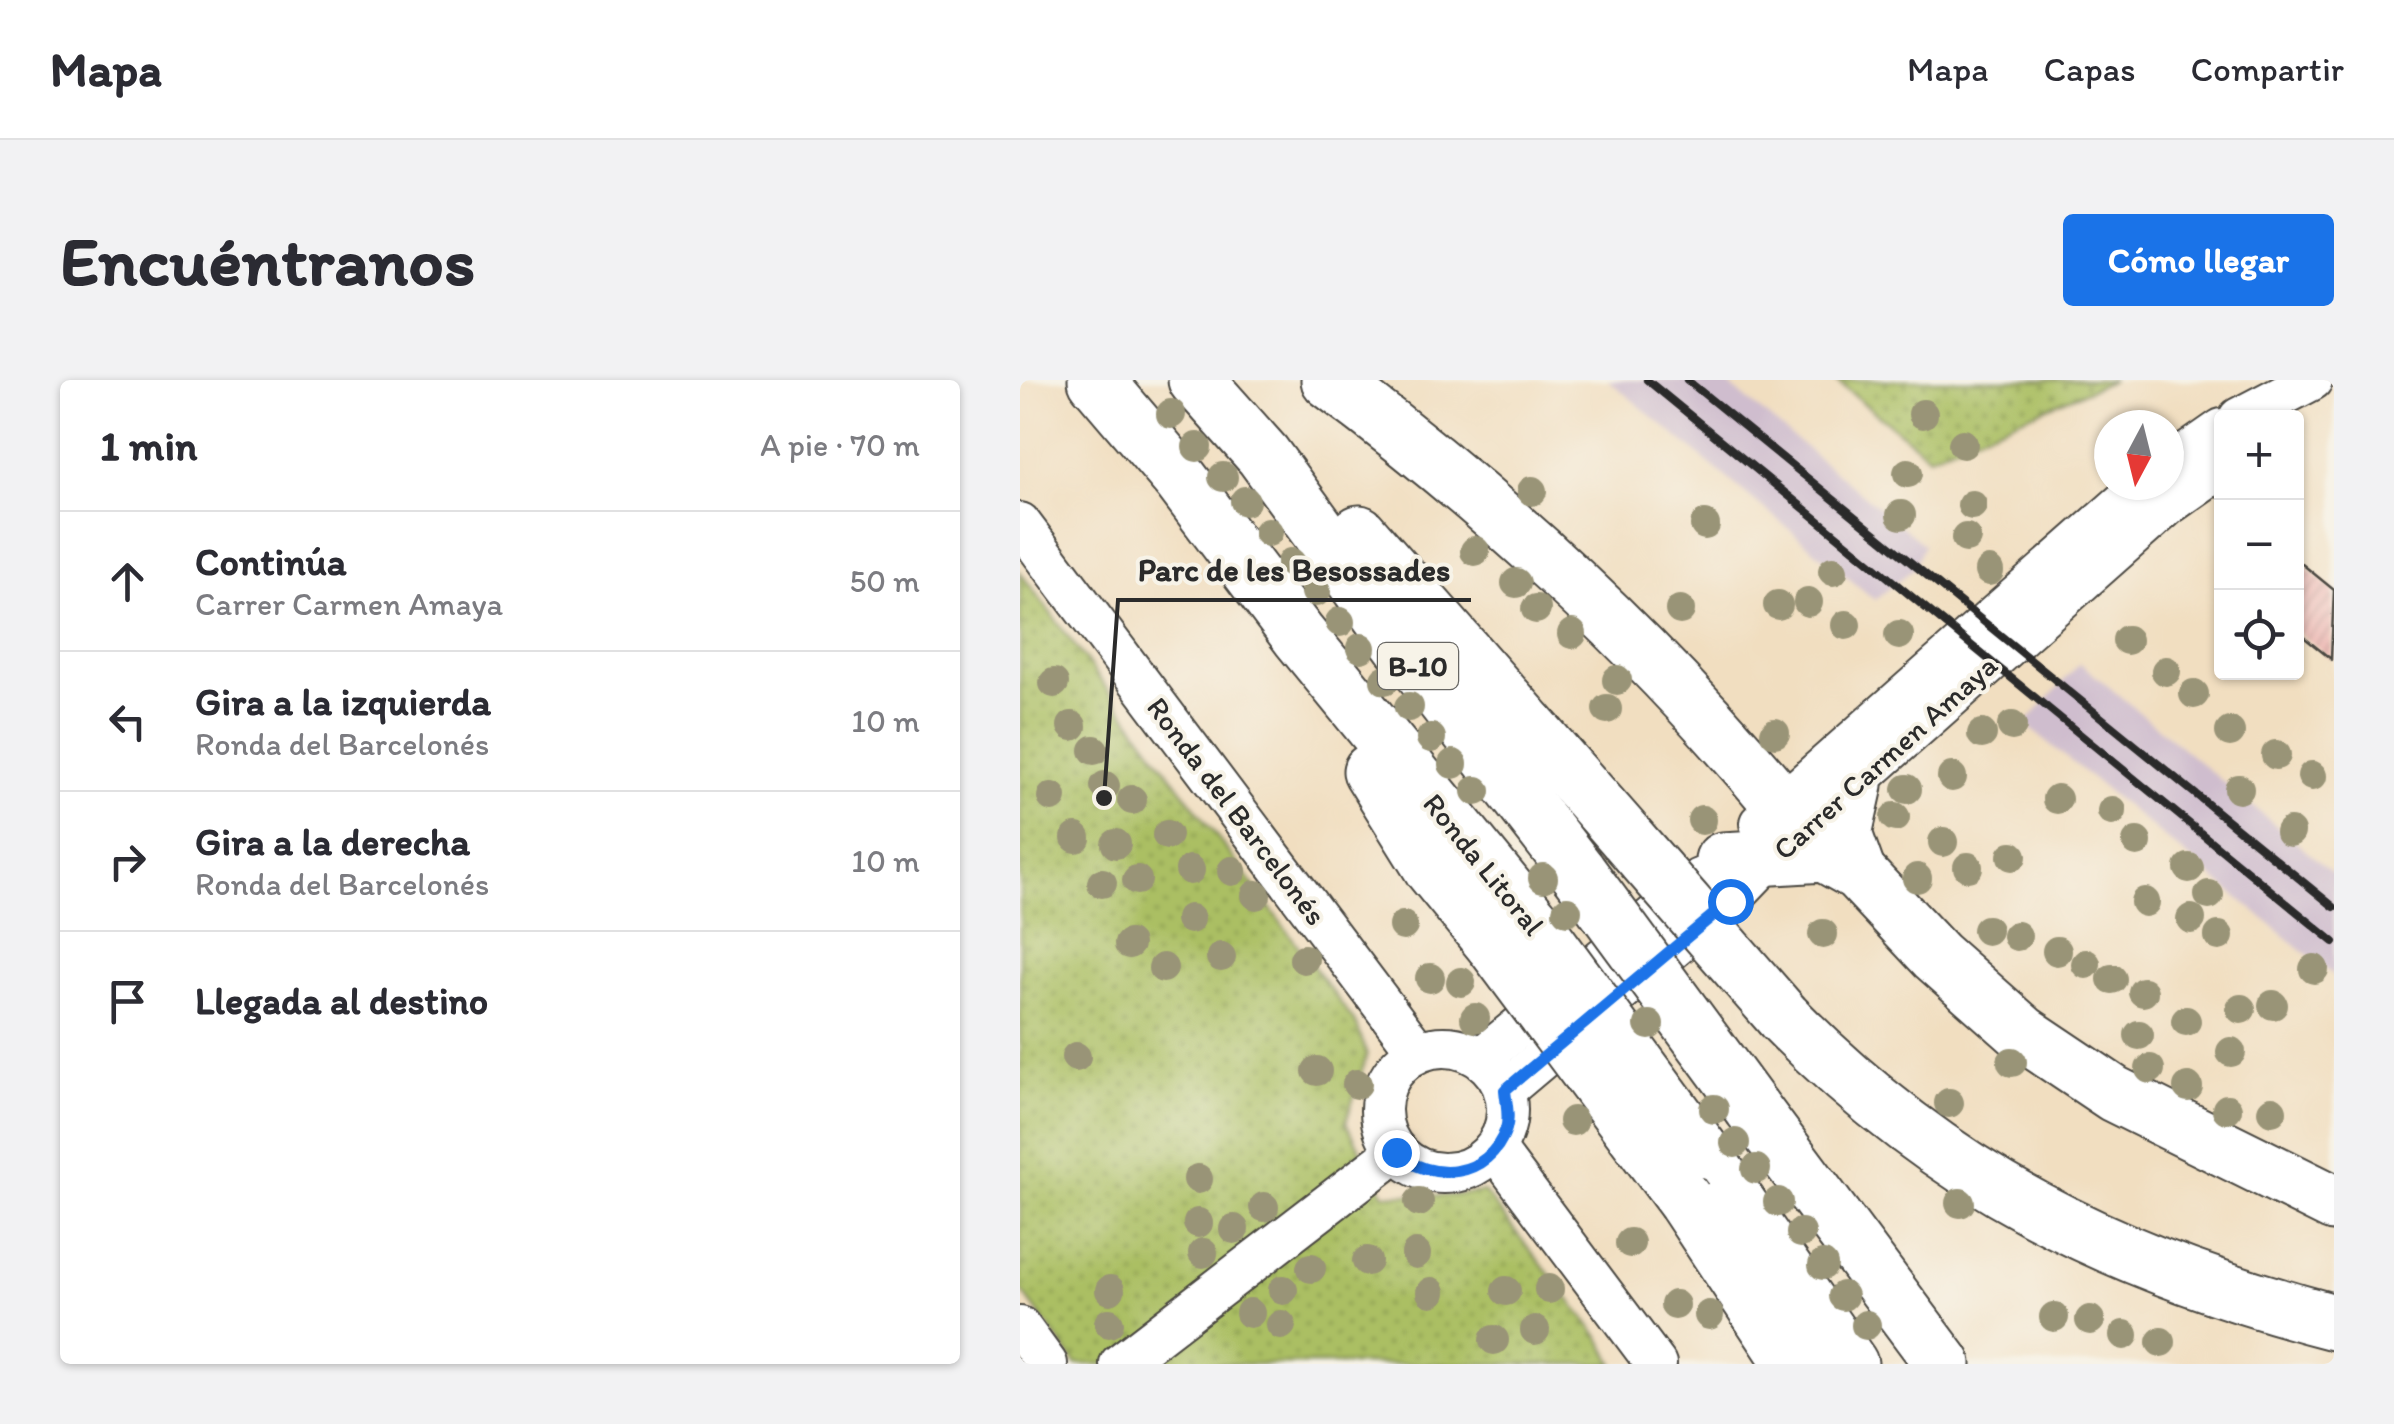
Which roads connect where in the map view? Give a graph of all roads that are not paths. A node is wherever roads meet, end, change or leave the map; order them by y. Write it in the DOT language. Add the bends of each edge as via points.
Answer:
graph roads {
  1 [pos="1096,380"];
  2 [pos="1196,380"];
  3 [pos="1329,380"];
  4 [pos="2312,380"];
  5 [pos="2334,393"];
  6 [pos="2254,410"];
  7 [pos="2304,411"];
  8 [pos="2214,435"];
  9 [pos="1263,455"];
  10 [pos="2184,456"];
  11 [pos="2214,473"];
  12 [pos="2127,500"];
  13 [pos="1020,523"];
  14 [pos="1855,785"];
  15 [pos="1759,839"];
  16 [pos="1858,872"];
  17 [pos="1513,934"];
  18 [pos="1418,1052"];
  19 [pos="1481,1058"];
  20 [pos="1505,1090"];
  21 [pos="1495,1149"];
  22 [pos="1396,1152"];
  23 [pos="2334,1202"];
  24 [pos="2334,1322"];
  25 [pos="1020,1327"];
  26 [pos="1047,1364"];
  27 [pos="1120,1364"];
  28 [pos="1656,1364"];
  29 [pos="1794,1364"];
  30 [pos="1850,1364"];
  31 [pos="1942,1364"];
  1 -- 17 [label="highway, Ronda Litoral / B-10" via="1182,480"];
  2 -- 9 [label="highway, B-10"];
  3 -- 15 [label="highway" via="1410,440 1632,640"];
  4 -- 6 [label="street"];
  5 -- 7 [label="street"];
  8 -- 10 [label="street"];
  9 -- 24 [label="highway, bridge" via="1358,532 1845,1080 1935,1151 2024,1206 2164,1271"];
  9 -- 31 [label="highway, B-10, bridge"];
  11 -- 14 [label="street, Carrer Carmen Amaya" via="2168,505"];
  12 -- 15 [label="street, Carrer Carmen Amaya"];
  13 -- 18 [label="street, Ronda del Barcelonés"];
  14 -- 15 [label="street, Carrer Carmen Amaya"];
  14 -- 16 [label="highway" via="1844,834"];
  15 -- 16 [label="highway" via="1824,854"];
  15 -- 19 [label="street, Carrer Carmen Amaya"];
  15 -- 20 [label="street, Carrer Carmen Amaya" via="1730,901"];
  16 -- 23 [label="highway" via="1936,956 2023,1033 2114,1094"];
  17 -- 29 [label="highway, bridge"];
  17 -- 30 [label="highway, Ronda Litoral / B-10, bridge" via="1701,1150"];
  18 -- 19 [label="street" via="1446,1046"];
  18 -- 22 [label="street" via="1393,1072 1382,1092 1380,1117"];
  19 -- 20 [label="street"];
  20 -- 21 [label="street" via="1507,1123"];
  21 -- 22 [label="street" via="1455,1173 1430,1172"];
  21 -- 28 [label="street"];
  22 -- 27 [label="street"];
  25 -- 26 [label="street"];
}
